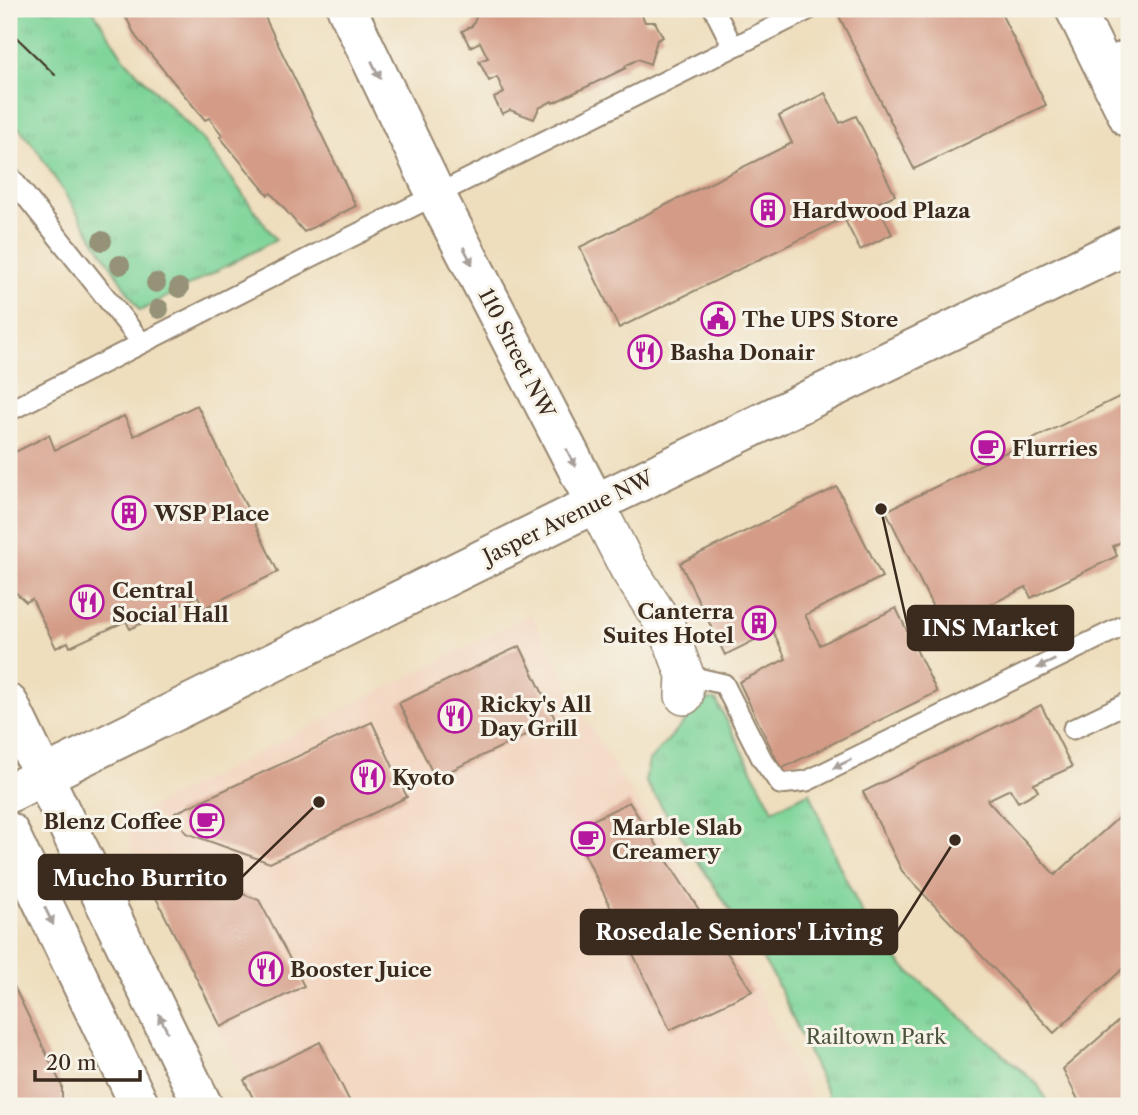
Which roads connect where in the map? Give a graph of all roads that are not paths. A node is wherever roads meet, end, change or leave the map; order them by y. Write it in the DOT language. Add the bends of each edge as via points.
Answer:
graph roads {
  1 [pos="347,9"];
  2 [pos="714,9"];
  3 [pos="810,9"];
  4 [pos="1075,9"];
  5 [pos="733,47"];
  6 [pos="1115,55"];
  7 [pos="1129,118"];
  8 [pos="9,176"];
  9 [pos="436,195"];
  10 [pos="1129,244"];
  11 [pos="142,343"];
  12 [pos="9,411"];
  13 [pos="595,503"];
  14 [pos="1129,623"];
  15 [pos="684,685"];
  16 [pos="1129,702"];
  17 [pos="9,704"];
  18 [pos="1073,729"];
  19 [pos="44,775"];
  20 [pos="9,793"];
  21 [pos="9,832"];
  22 [pos="137,1105"];
  23 [pos="203,1106"];
  1 -- 9 [label="main road, 110 Street NW, one-way"];
  2 -- 5 [label="lane"];
  3 -- 5 [label="lane"];
  4 -- 6 [label="main road"];
  5 -- 9 [label="lane"];
  6 -- 7 [label="main road"];
  8 -- 11 [label="lane"];
  9 -- 11 [label="lane"];
  9 -- 13 [label="main road, 110 Street NW, one-way"];
  10 -- 13 [label="main road, Jasper Avenue NW"];
  11 -- 12 [label="lane"];
  13 -- 15 [label="street, 110 Street NW" via="628,568 669,632"];
  13 -- 19 [label="main road, Jasper Avenue NW"];
  14 -- 15 [label="lane, one-way" via="807,781 780,784 724,684"];
  16 -- 18 [label="lane"];
  17 -- 19 [label="main road"];
  19 -- 20 [label="main road, Jasper Avenue NW"];
  23 -- 19 [label="main road, one-way"];
  21 -- 22 [label="main road, one-way"];
}
